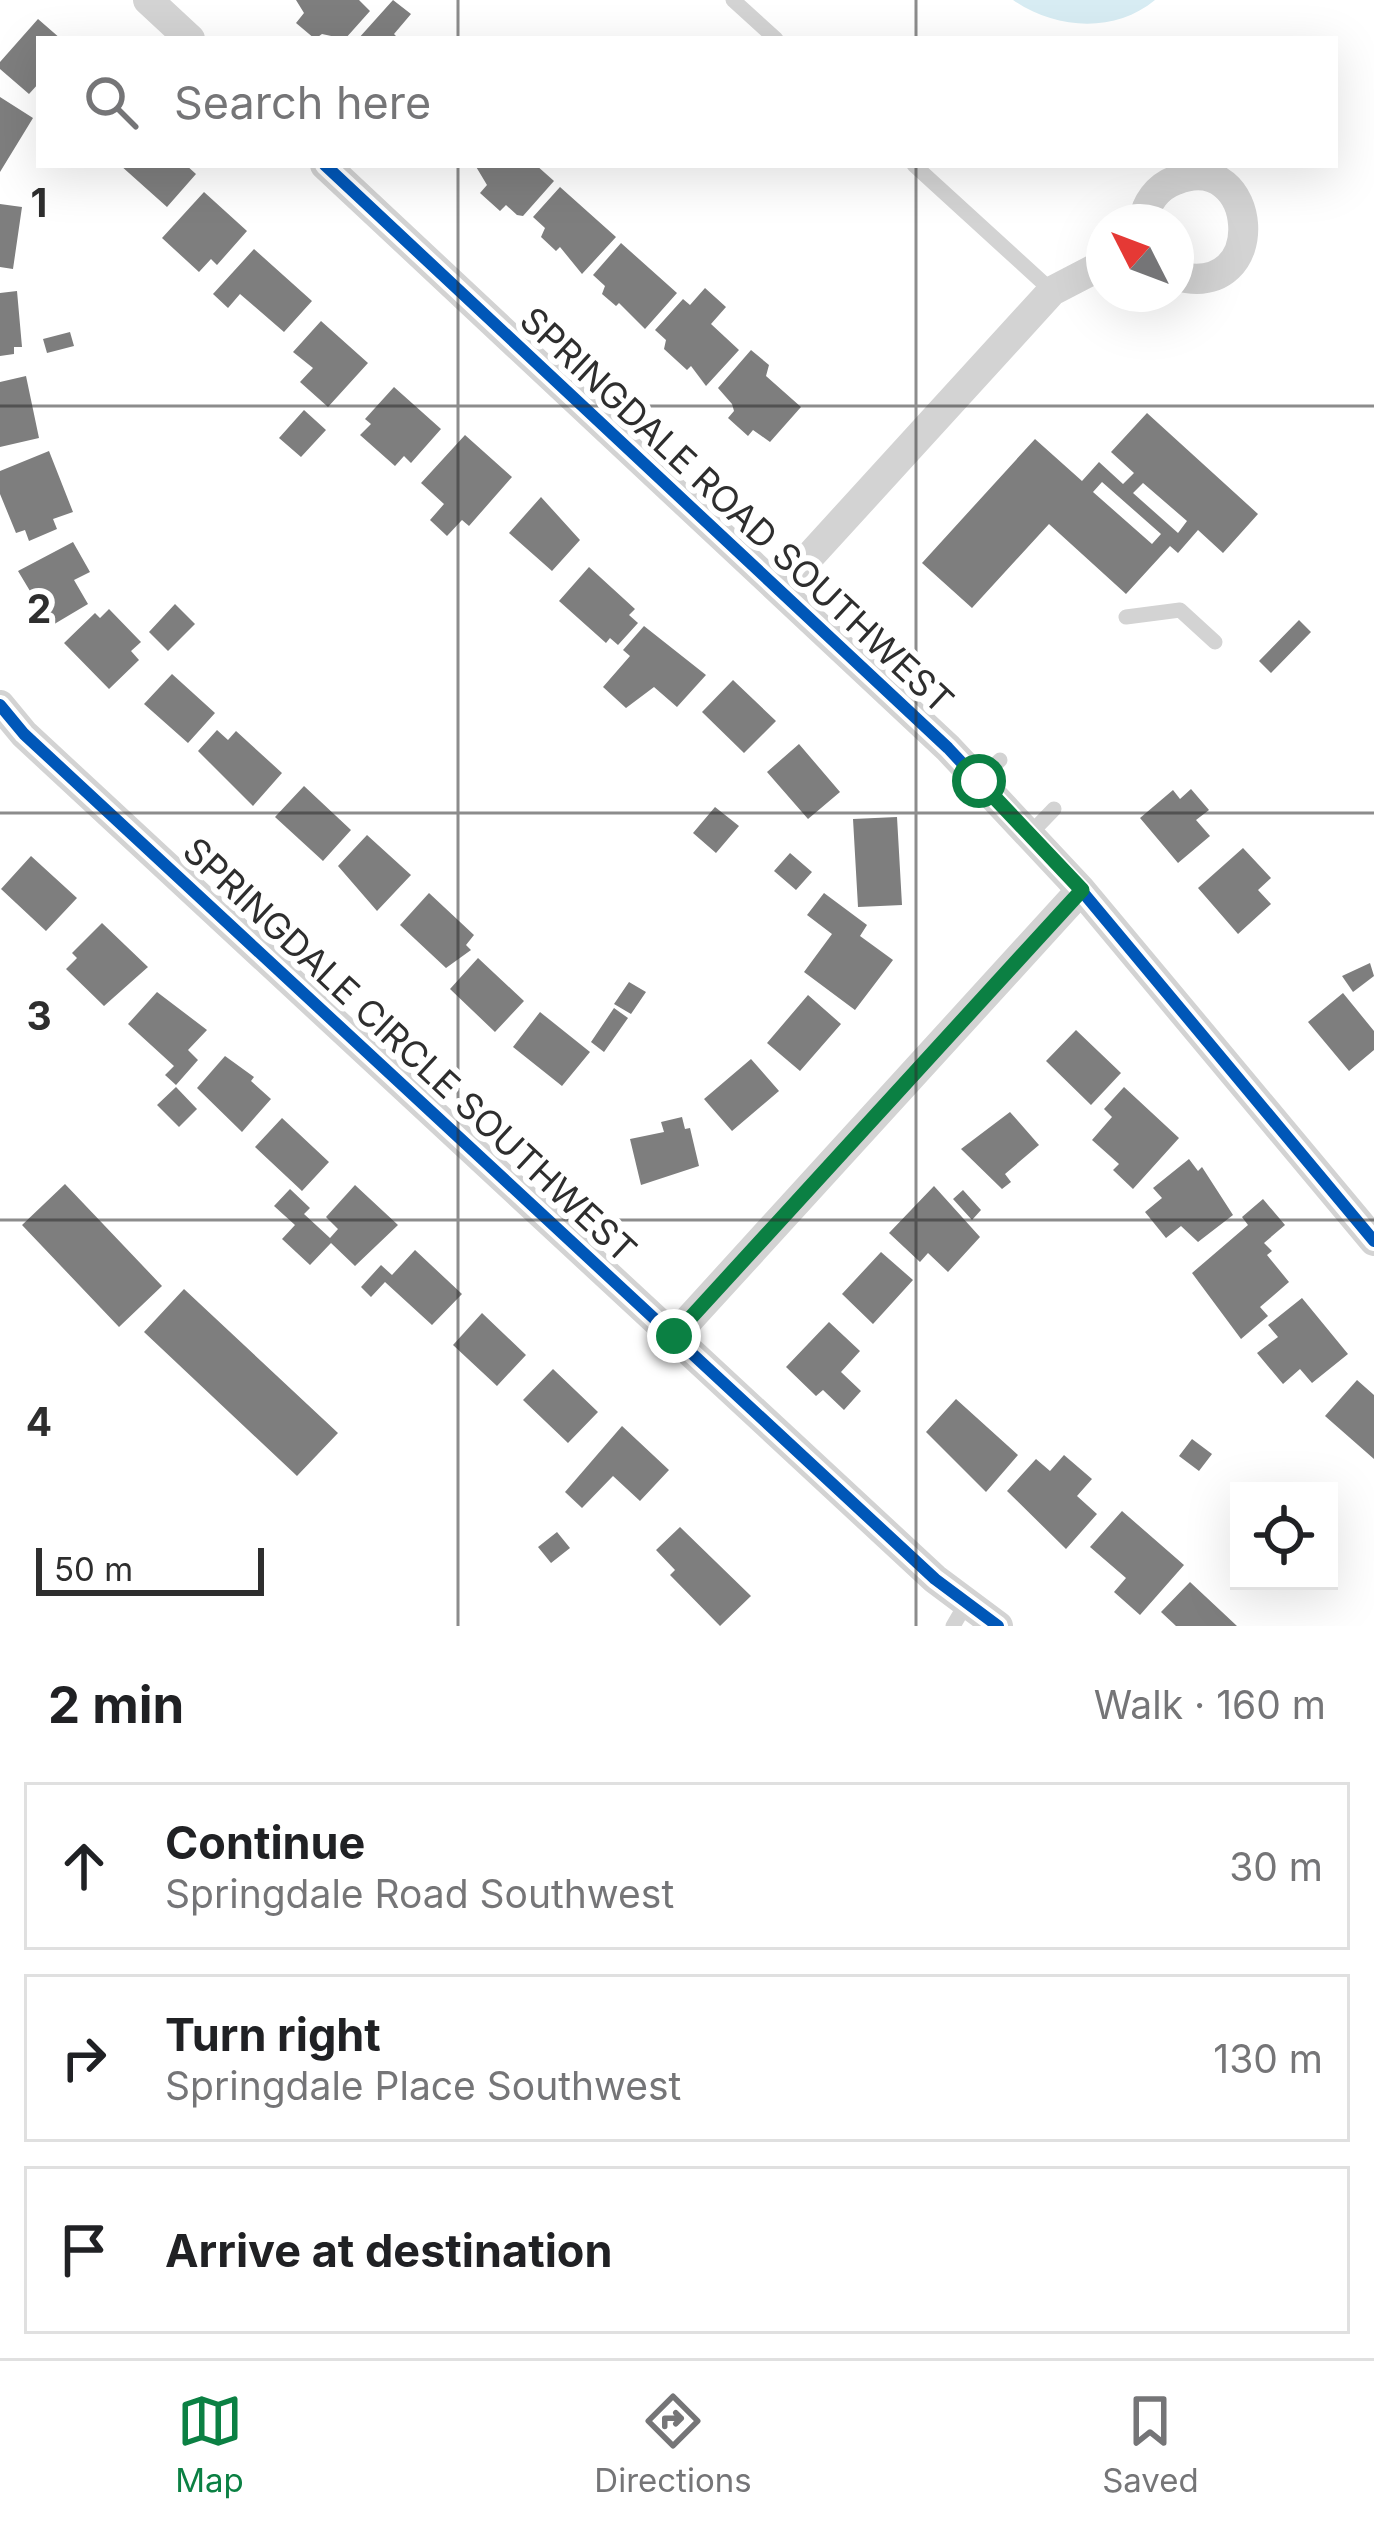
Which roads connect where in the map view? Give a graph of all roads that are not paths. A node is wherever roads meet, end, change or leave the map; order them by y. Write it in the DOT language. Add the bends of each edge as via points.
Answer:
graph roads {
  1 [pos="148,0"];
  2 [pos="733,0"];
  3 [pos="187,36"];
  4 [pos="773,36"];
  5 [pos="328,168"];
  6 [pos="917,168"];
  7 [pos="1152,204"];
  8 [pos="1086,273"];
  9 [pos="1194,275"];
  10 [pos="1052,291"];
  11 [pos="780,589"];
  12 [pos="1126,617"];
  13 [pos="1215,642"];
  14 [pos="0,705"];
  15 [pos="1054,809"];
  16 [pos="1030,835"];
  17 [pos="1082,890"];
  18 [pos="1374,1241"];
  19 [pos="674,1336"];
  20 [pos="960,1614"];
  21 [pos="998,1626"];
  1 -- 3 [label="street"];
  2 -- 4 [label="lane"];
  5 -- 11 [label="street, SPRINGDALE ROAD SOUTHWEST"];
  6 -- 10 [label="lane"];
  7 -- 9 [label="street" via="1160,189 1186,177 1215,181 1237,199 1245,227 1238,255 1216,274"];
  8 -- 10 [label="street"];
  10 -- 11 [label="street"];
  11 -- 16 [label="street, SPRINGDALE ROAD SOUTHWEST" via="990,770"];
  12 -- 13 [label="lane" via="1180,610"];
  14 -- 19 [label="street, SPRINGDALE CIRCLE SOUTHWEST"];
  15 -- 16 [label="lane"];
  16 -- 17 [label="street, SPRINGDALE ROAD SOUTHWEST"];
  17 -- 18 [label="street, SPRINGDALE ROAD SOUTHWEST"];
  17 -- 19 [label="street"];
  19 -- 20 [label="street, SPRINGDALE CIRCLE SOUTHWEST"];
  20 -- 21 [label="street, SPRINGDALE CIRCLE SOUTHWEST"];
}
